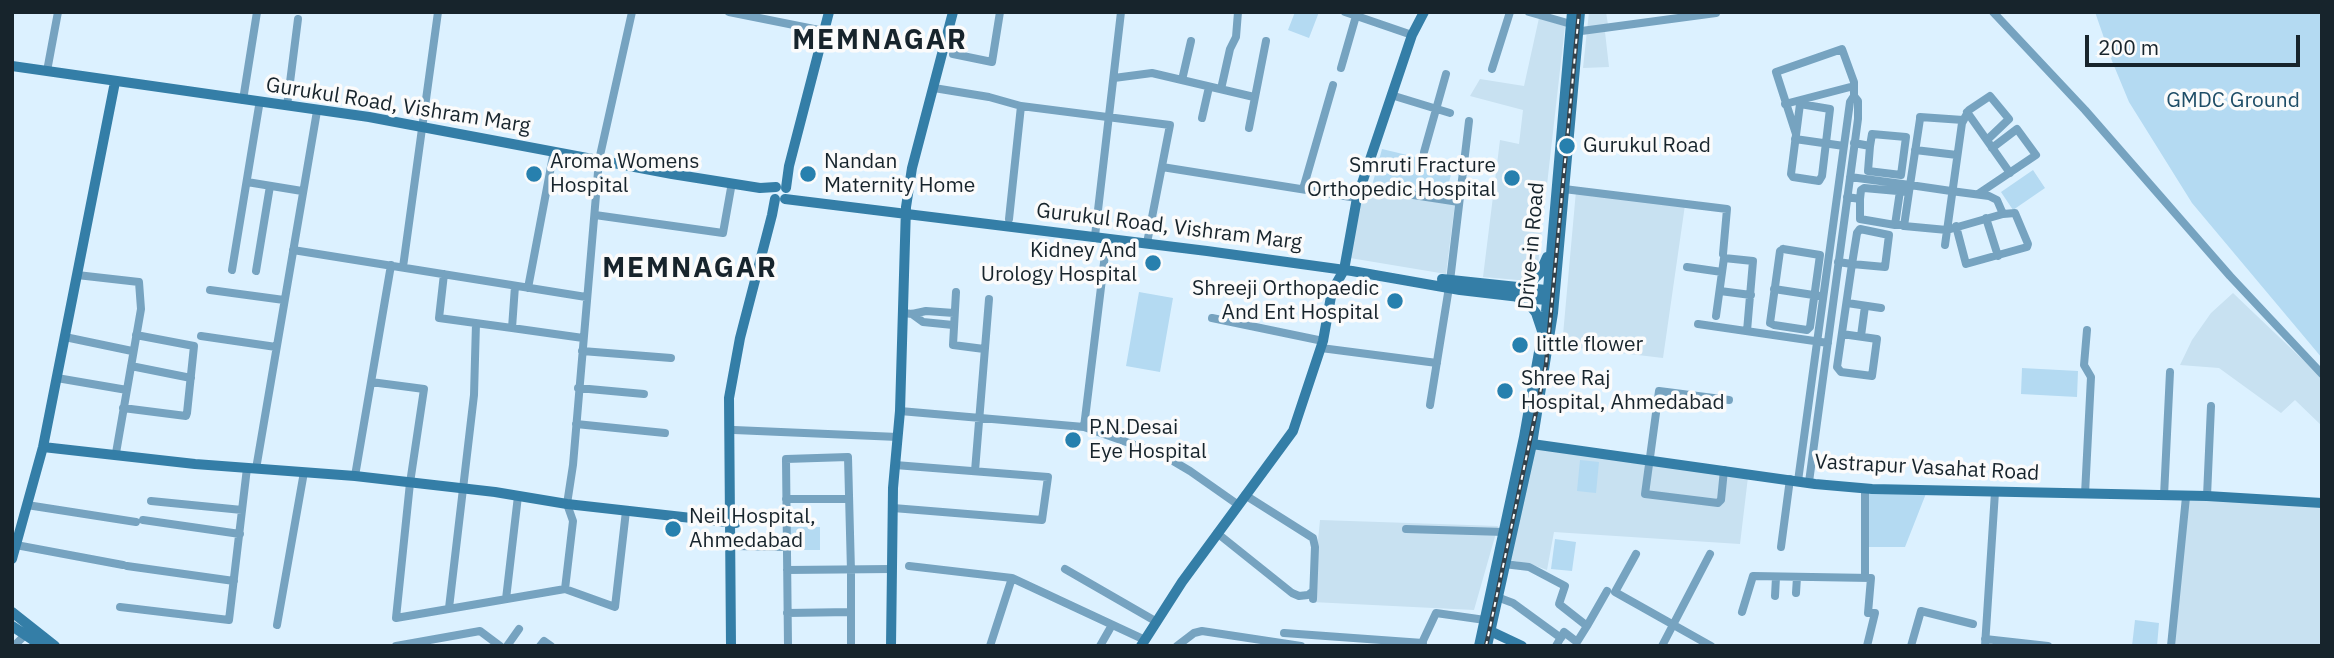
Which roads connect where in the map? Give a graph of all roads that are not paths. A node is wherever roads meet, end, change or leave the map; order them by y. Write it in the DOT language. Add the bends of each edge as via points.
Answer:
graph roads {
  1 [pos="58,12"];
  2 [pos="257,12"];
  3 [pos="438,12"];
  4 [pos="632,12"];
  5 [pos="729,12"];
  6 [pos="822,12"];
  7 [pos="829,12"];
  8 [pos="953,12"];
  9 [pos="1000,12"];
  10 [pos="1121,12"];
  11 [pos="1238,12"];
  12 [pos="1345,12"];
  13 [pos="1424,12"];
  14 [pos="1510,12"];
  15 [pos="1530,12"];
  16 [pos="1580,12"];
  17 [pos="1993,12"];
  18 [pos="1716,13"];
  19 [pos="766,15"];
  20 [pos="1360,15"];
  21 [pos="1669,16"];
  22 [pos="299,19"];
  23 [pos="1573,25"];
  24 [pos="821,30"];
  25 [pos="1412,35"];
  26 [pos="1191,41"];
  27 [pos="1266,41"];
  28 [pos="953,54"];
  29 [pos="12,68"];
  30 [pos="1341,68"];
  31 [pos="1492,69"];
  32 [pos="47,71"];
  33 [pos="1446,74"];
  34 [pos="1114,78"];
  35 [pos="1182,80"];
  36 [pos="115,85"];
  37 [pos="1333,85"];
  38 [pos="1854,86"];
  39 [pos="1209,87"];
  40 [pos="934,88"];
  41 [pos="1221,89"];
  42 [pos="1391,95"];
  43 [pos="1854,96"];
  44 [pos="1254,97"];
  45 [pos="243,100"];
  46 [pos="1785,104"];
  47 [pos="259,106"];
  48 [pos="287,106"];
  49 [pos="1021,106"];
  50 [pos="1436,109"];
  51 [pos="1967,112"];
  52 [pos="316,113"];
  53 [pos="1450,113"];
  54 [pos="1109,118"];
  55 [pos="1202,118"];
  56 [pos="1963,120"];
  57 [pos="1469,121"];
  58 [pos="1249,128"];
  59 [pos="420,129"];
  60 [pos="1918,130"];
  61 [pos="1795,136"];
  62 [pos="1906,137"];
  63 [pos="1826,143"];
  64 [pos="1854,143"];
  65 [pos="1989,144"];
  66 [pos="1844,146"];
  67 [pos="1870,146"];
  68 [pos="1915,150"];
  69 [pos="1423,152"];
  70 [pos="1957,155"];
  71 [pos="553,156"];
  72 [pos="599,162"];
  73 [pos="1162,167"];
  74 [pos="2010,173"];
  75 [pos="1850,177"];
  76 [pos="247,182"];
  77 [pos="270,186"];
  78 [pos="731,188"];
  79 [pos="1303,189"];
  80 [pos="1564,189"];
  81 [pos="1906,189"];
  82 [pos="302,191"];
  83 [pos="1951,191"];
  84 [pos="1359,192"];
  85 [pos="780,193"];
  86 [pos="1978,194"];
  87 [pos="1847,197"];
  88 [pos="1860,199"];
  89 [pos="1459,202"];
  90 [pos="906,211"];
  91 [pos="2003,214"];
  92 [pos="595,215"];
  93 [pos="1986,218"];
  94 [pos="1009,219"];
  95 [pos="1899,225"];
  96 [pos="1951,228"];
  97 [pos="1095,233"];
  98 [pos="1107,238"];
  99 [pos="1148,240"];
  100 [pos="1945,245"];
  101 [pos="1551,248"];
  102 [pos="293,250"];
  103 [pos="1723,254"];
  104 [pos="1998,256"];
  105 [pos="1824,261"];
  106 [pos="1838,262"];
  107 [pos="1852,264"];
  108 [pos="391,265"];
  109 [pos="403,267"];
  110 [pos="1345,267"];
  111 [pos="1687,267"];
  112 [pos="232,270"];
  113 [pos="256,271"];
  114 [pos="1722,272"];
  115 [pos="444,274"];
  116 [pos="77,275"];
  117 [pos="1449,284"];
  118 [pos="515,286"];
  119 [pos="528,288"];
  120 [pos="1774,289"];
  121 [pos="210,290"];
  122 [pos="1720,291"];
  123 [pos="956,292"];
  124 [pos="1515,292"];
  125 [pos="1551,295"];
  126 [pos="1751,295"];
  127 [pos="1819,295"];
  128 [pos="586,297"];
  129 [pos="989,299"];
  130 [pos="284,300"];
  131 [pos="1847,303"];
  132 [pos="1865,306"];
  133 [pos="1881,308"];
  134 [pos="954,313"];
  135 [pos="908,314"];
  136 [pos="1716,316"];
  137 [pos="1212,318"];
  138 [pos="476,323"];
  139 [pos="1698,324"];
  140 [pos="953,325"];
  141 [pos="512,328"];
  142 [pos="2087,330"];
  143 [pos="1747,331"];
  144 [pos="1543,334"];
  145 [pos="1842,334"];
  146 [pos="136,335"];
  147 [pos="201,336"];
  148 [pos="65,337"];
  149 [pos="1861,337"];
  150 [pos="583,338"];
  151 [pos="1816,342"];
  152 [pos="1828,343"];
  153 [pos="1322,345"];
  154 [pos="276,347"];
  155 [pos="984,349"];
  156 [pos="132,351"];
  157 [pos="582,351"];
  158 [pos="671,358"];
  159 [pos="1437,363"];
  160 [pos="131,366"];
  161 [pos="2170,372"];
  162 [pos="2322,374"];
  163 [pos="191,377"];
  164 [pos="57,378"];
  165 [pos="371,382"];
  166 [pos="578,387"];
  167 [pos="127,390"];
  168 [pos="644,394"];
  169 [pos="1729,400"];
  170 [pos="1430,405"];
  171 [pos="2211,405"];
  172 [pos="124,408"];
  173 [pos="900,411"];
  174 [pos="978,417"];
  175 [pos="576,425"];
  176 [pos="1084,426"];
  177 [pos="734,430"];
  178 [pos="665,433"];
  179 [pos="898,437"];
  180 [pos="1532,444"];
  181 [pos="43,447"];
  182 [pos="116,453"];
  183 [pos="1648,459"];
  184 [pos="895,465"];
  185 [pos="251,469"];
  186 [pos="1724,470"];
  187 [pos="975,471"];
  188 [pos="304,472"];
  189 [pos="355,476"];
  190 [pos="1799,481"];
  191 [pos="410,483"];
  192 [pos="463,489"];
  193 [pos="1864,489"];
  194 [pos="1995,492"];
  195 [pos="2085,494"];
  196 [pos="518,496"];
  197 [pos="2164,496"];
  198 [pos="2207,496"];
  199 [pos="2186,497"];
  200 [pos="786,499"];
  201 [pos="849,499"];
  202 [pos="1241,499"];
  203 [pos="151,501"];
  204 [pos="2322,503"];
  205 [pos="567,504"];
  206 [pos="27,505"];
  207 [pos="893,508"];
  208 [pos="242,510"];
  209 [pos="626,511"];
  210 [pos="732,523"];
  211 [pos="1406,529"];
  212 [pos="1504,532"];
  213 [pos="1217,533"];
  214 [pos="240,534"];
  215 [pos="16,545"];
  216 [pos="735,546"];
  217 [pos="787,547"];
  218 [pos="1781,547"];
  219 [pos="1636,554"];
  220 [pos="1710,554"];
  221 [pos="12,559"];
  222 [pos="1504,564"];
  223 [pos="909,566"];
  224 [pos="891,569"];
  225 [pos="1065,569"];
  226 [pos="787,570"];
  227 [pos="851,571"];
  228 [pos="1776,577"];
  229 [pos="1797,577"];
  230 [pos="1012,578"];
  231 [pos="1866,578"];
  232 [pos="234,580"];
  233 [pos="565,589"];
  234 [pos="1607,591"];
  235 [pos="1796,593"];
  236 [pos="1775,596"];
  237 [pos="1497,597"];
  238 [pos="506,599"];
  239 [pos="120,607"];
  240 [pos="449,608"];
  241 [pos="12,612"];
  242 [pos="851,612"];
  243 [pos="1742,612"];
  244 [pos="787,613"];
  245 [pos="1157,622"];
  246 [pos="1973,624"];
  247 [pos="277,625"];
  248 [pos="1112,625"];
  249 [pos="1673,625"];
  250 [pos="12,626"];
  251 [pos="1486,626"];
  252 [pos="1587,626"];
  253 [pos="519,629"];
  254 [pos="26,634"];
  255 [pos="1284,634"];
  256 [pos="447,642"];
  257 [pos="1558,642"];
  258 [pos="1143,643"];
  259 [pos="1985,643"];
  260 [pos="1422,644"];
  261 [pos="1482,645"];
  262 [pos="14,646"];
  263 [pos="43,646"];
  264 [pos="55,646"];
  265 [pos="396,646"];
  266 [pos="500,646"];
  267 [pos="507,646"];
  268 [pos="541,646"];
  269 [pos="551,646"];
  270 [pos="734,646"];
  271 [pos="788,646"];
  272 [pos="850,646"];
  273 [pos="891,646"];
  274 [pos="990,646"];
  275 [pos="1100,646"];
  276 [pos="1177,646"];
  277 [pos="1301,646"];
  278 [pos="1522,646"];
  279 [pos="1662,646"];
  280 [pos="1711,646"];
  281 [pos="1867,646"];
  282 [pos="1911,646"];
  283 [pos="2048,646"];
  284 [pos="2171,646"];
  1 -- 32 [label="street"];
  2 -- 45 [label="street"];
  3 -- 59 [label="street"];
  4 -- 72 [label="street"];
  5 -- 19 [label="street"];
  6 -- 24 [label="street"];
  7 -- 24 [label="street"];
  8 -- 40 [label="street"];
  9 -- 28 [label="street" via="992,62"];
  10 -- 34 [label="street"];
  11 -- 41 [label="street"];
  12 -- 20 [label="street"];
  13 -- 25 [label="street"];
  14 -- 31 [label="street"];
  15 -- 23 [label="street"];
  16 -- 23 [label="street, Drive-in Road"];
  17 -- 162 [label="street"];
  18 -- 21 [label="street"];
  19 -- 24 [label="street"];
  20 -- 25 [label="street"];
  20 -- 30 [label="street"];
  21 -- 23 [label="street"];
  22 -- 48 [label="street"];
  23 -- 80 [label="street, Drive-in Road"];
  23 -- 101 [label="street, Drive-in Road"];
  24 -- 85 [label="street"];
  25 -- 42 [label="street"];
  26 -- 35 [label="street"];
  27 -- 44 [label="street"];
  29 -- 32 [label="street, Gurukul Road, Vishram Marg"];
  29 -- 36 [label="street, Gurukul Road, Vishram Marg"];
  32 -- 36 [label="street, Gurukul Road, Vishram Marg"];
  33 -- 50 [label="street"];
  34 -- 35 [label="street" via="1152,73"];
  34 -- 54 [label="street"];
  35 -- 39 [label="street"];
  36 -- 45 [label="street, Gurukul Road, Vishram Marg"];
  36 -- 47 [label="street, Gurukul Road, Vishram Marg"];
  36 -- 116 [label="street"];
  37 -- 79 [label="street"];
  38 -- 43 [label="street"];
  38 -- 46 [label="street"];
  38 -- 46 [label="street" via="1841,49 1777,70"];
  39 -- 41 [label="street"];
  39 -- 55 [label="street"];
  40 -- 49 [label="street"];
  40 -- 90 [label="street" via="912,168"];
  41 -- 44 [label="street"];
  42 -- 50 [label="street"];
  42 -- 84 [label="street"];
  43 -- 64 [label="street" via="1858,101"];
  43 -- 66 [label="street"];
  44 -- 58 [label="street"];
  45 -- 48 [label="street, Gurukul Road, Vishram Marg"];
  46 -- 61 [label="street"];
  47 -- 52 [label="street, Gurukul Road, Vishram Marg"];
  47 -- 76 [label="street"];
  48 -- 52 [label="street, Gurukul Road, Vishram Marg"];
  49 -- 54 [label="street"];
  49 -- 94 [label="street"];
  50 -- 53 [label="street"];
  50 -- 69 [label="street"];
  51 -- 56 [label="street"];
  51 -- 65 [label="street"];
  51 -- 65 [label="street" via="1990,96 2008,118"];
  52 -- 59 [label="street, Gurukul Road, Vishram Marg"];
  52 -- 82 [label="street"];
  54 -- 73 [label="street" via="1170,124"];
  54 -- 97 [label="street"];
  56 -- 60 [label="street" via="1923,116"];
  56 -- 70 [label="street"];
  57 -- 89 [label="street"];
  59 -- 71 [label="street, Gurukul Road, Vishram Marg"];
  59 -- 72 [label="street, Gurukul Road, Vishram Marg"];
  59 -- 109 [label="street"];
  60 -- 62 [label="street" via="1909,131"];
  60 -- 68 [label="street"];
  61 -- 63 [label="street"];
  61 -- 63 [label="street" via="1799,105 1829,107"];
  61 -- 63 [label="street" via="1793,177 1821,180"];
  62 -- 67 [label="street" via="1872,134"];
  62 -- 67 [label="street" via="1900,176 1868,171"];
  63 -- 66 [label="street"];
  64 -- 67 [label="street"];
  64 -- 75 [label="street"];
  65 -- 74 [label="street"];
  65 -- 74 [label="street" via="2017,129 2036,153"];
  66 -- 105 [label="street"];
  68 -- 70 [label="street"];
  68 -- 81 [label="street"];
  70 -- 83 [label="street"];
  71 -- 72 [label="street, Gurukul Road, Vishram Marg"];
  71 -- 119 [label="street"];
  72 -- 78 [label="street, Gurukul Road, Vishram Marg"];
  72 -- 85 [label="street, Gurukul Road, Vishram Marg"];
  72 -- 92 [label="street"];
  73 -- 79 [label="street"];
  73 -- 99 [label="street"];
  74 -- 86 [label="street"];
  75 -- 81 [label="street"];
  75 -- 87 [label="street"];
  76 -- 77 [label="street"];
  76 -- 112 [label="street"];
  77 -- 82 [label="street"];
  77 -- 113 [label="street"];
  78 -- 85 [label="street, Gurukul Road, Vishram Marg"];
  78 -- 92 [label="street" via="723,233"];
  79 -- 84 [label="street"];
  80 -- 103 [label="street" via="1727,209"];
  80 -- 125 [label="street, Drive-in Road"];
  81 -- 83 [label="street"];
  81 -- 88 [label="street" via="1864,188"];
  81 -- 95 [label="street"];
  82 -- 102 [label="street"];
  83 -- 86 [label="street"];
  83 -- 96 [label="street"];
  84 -- 89 [label="street"];
  84 -- 110 [label="street"];
  85 -- 90 [label="street, Gurukul Road, Vishram Marg"];
  85 -- 177 [label="street" via="745,339 734,399"];
  85 -- 210 [label="street" via="740,338 729,398"];
  86 -- 91 [label="street" via="1995,199"];
  87 -- 88 [label="street"];
  87 -- 106 [label="street"];
  88 -- 95 [label="street" via="1860,219"];
  89 -- 117 [label="street"];
  90 -- 94 [label="street, Gurukul Road, Vishram Marg"];
  90 -- 97 [label="street, Gurukul Road, Vishram Marg"];
  90 -- 135 [label="street"];
  91 -- 93 [label="street"];
  91 -- 104 [label="street" via="2015,213 2028,246"];
  92 -- 128 [label="street"];
  93 -- 96 [label="street"];
  93 -- 104 [label="street"];
  94 -- 97 [label="street, Gurukul Road, Vishram Marg"];
  95 -- 96 [label="street"];
  96 -- 100 [label="street"];
  96 -- 104 [label="street" via="1966,264"];
  97 -- 98 [label="street, Gurukul Road, Vishram Marg"];
  97 -- 99 [label="street, Gurukul Road, Vishram Marg"];
  98 -- 99 [label="street, Gurukul Road, Vishram Marg"];
  98 -- 176 [label="street"];
  99 -- 110 [label="street, Gurukul Road, Vishram Marg"];
  101 -- 124 [label="street" via="1540,273"];
  101 -- 125 [label="street, Drive-in Road"];
  102 -- 108 [label="street"];
  102 -- 130 [label="street"];
  105 -- 120 [label="street" via="1819,253 1780,250"];
  105 -- 127 [label="street"];
  106 -- 107 [label="street"];
  106 -- 152 [label="street"];
  107 -- 107 [label="street" via="1858,231 1888,234 1885,267"];
  107 -- 131 [label="street"];
  108 -- 109 [label="street"];
  108 -- 165 [label="street"];
  109 -- 115 [label="street"];
  110 -- 117 [label="street, Gurukul Road, Vishram Marg"];
  110 -- 153 [label="street" via="1332,291"];
  111 -- 114 [label="street"];
  114 -- 122 [label="street"];
  114 -- 126 [label="street" via="1725,257 1753,261"];
  115 -- 118 [label="street"];
  115 -- 138 [label="street" via="439,318"];
  116 -- 146 [label="street" via="139,282 141,309"];
  116 -- 148 [label="street"];
  117 -- 124 [label="street, Gurukul Road, Vishram Marg"];
  117 -- 159 [label="street"];
  118 -- 119 [label="street"];
  118 -- 141 [label="street"];
  119 -- 128 [label="street"];
  120 -- 127 [label="street"];
  120 -- 127 [label="street" via="1772,325 1807,330"];
  121 -- 130 [label="street"];
  122 -- 126 [label="street"];
  122 -- 136 [label="street"];
  123 -- 134 [label="street"];
  124 -- 125 [label="street, Gurukul Road, Vishram Marg"];
  124 -- 144 [label="street" via="1536,313"];
  125 -- 144 [label="street, Drive-in Road"];
  125 -- 180 [label="street, Drive-in Road"];
  126 -- 143 [label="street"];
  127 -- 151 [label="street"];
  128 -- 150 [label="street"];
  129 -- 155 [label="street"];
  130 -- 154 [label="street"];
  131 -- 132 [label="street"];
  131 -- 145 [label="street"];
  132 -- 133 [label="street"];
  132 -- 149 [label="street"];
  134 -- 135 [label="street"];
  134 -- 140 [label="street"];
  135 -- 140 [label="street" via="923,322"];
  135 -- 173 [label="street"];
  137 -- 153 [label="street"];
  138 -- 141 [label="street"];
  138 -- 192 [label="street" via="474,395"];
  139 -- 143 [label="street"];
  140 -- 155 [label="street" via="953,345"];
  141 -- 150 [label="street"];
  142 -- 195 [label="street" via="2084,365 2091,377"];
  143 -- 151 [label="street"];
  144 -- 212 [label="street, Drive-in Road"];
  145 -- 149 [label="street"];
  145 -- 149 [label="street" via="1839,371 1870,377 1877,341"];
  146 -- 156 [label="street"];
  146 -- 163 [label="street" via="194,346"];
  147 -- 154 [label="street"];
  148 -- 156 [label="street"];
  148 -- 164 [label="street"];
  150 -- 157 [label="street"];
  151 -- 152 [label="street"];
  151 -- 190 [label="street"];
  152 -- 190 [label="street"];
  153 -- 159 [label="street"];
  153 -- 202 [label="street" via="1293,431"];
  154 -- 185 [label="street"];
  155 -- 174 [label="street"];
  156 -- 160 [label="street"];
  157 -- 158 [label="street"];
  157 -- 166 [label="street"];
  159 -- 170 [label="street"];
  160 -- 163 [label="street"];
  160 -- 167 [label="street"];
  161 -- 197 [label="street"];
  163 -- 172 [label="street" via="186,416"];
  164 -- 167 [label="street"];
  164 -- 181 [label="street"];
  165 -- 189 [label="street"];
  165 -- 191 [label="street" via="424,389"];
  166 -- 168 [label="street"];
  166 -- 175 [label="street"];
  167 -- 172 [label="street"];
  169 -- 183 [label="street" via="1659,391"];
  171 -- 198 [label="street"];
  172 -- 182 [label="street"];
  173 -- 174 [label="street"];
  173 -- 179 [label="street"];
  174 -- 176 [label="street"];
  174 -- 187 [label="street"];
  175 -- 178 [label="street"];
  175 -- 205 [label="street"];
  176 -- 202 [label="street" via="1163,455"];
  177 -- 179 [label="street"];
  177 -- 210 [label="street"];
  179 -- 184 [label="street"];
  180 -- 183 [label="street, Vastrapur Vasahat Road"];
  180 -- 222 [label="street, Drive-in Road"];
  181 -- 182 [label="street"];
  181 -- 206 [label="street"];
  182 -- 185 [label="street"];
  183 -- 186 [label="street, Vastrapur Vasahat Road"];
  183 -- 186 [label="street" via="1644,490 1648,496 1718,503"];
  184 -- 187 [label="street"];
  184 -- 207 [label="street"];
  185 -- 188 [label="street"];
  185 -- 208 [label="street"];
  186 -- 190 [label="street, Vastrapur Vasahat Road"];
  187 -- 207 [label="street" via="1048,477 1042,520"];
  188 -- 189 [label="street"];
  188 -- 247 [label="street"];
  189 -- 191 [label="street"];
  190 -- 193 [label="street, Vastrapur Vasahat Road"];
  190 -- 218 [label="street"];
  191 -- 192 [label="street"];
  191 -- 240 [label="street" via="396,618"];
  192 -- 196 [label="street"];
  192 -- 240 [label="street"];
  193 -- 194 [label="street, Vastrapur Vasahat Road"];
  193 -- 231 [label="street"];
  194 -- 195 [label="street, Vastrapur Vasahat Road"];
  194 -- 259 [label="street"];
  195 -- 197 [label="street, Vastrapur Vasahat Road"];
  196 -- 205 [label="street"];
  196 -- 238 [label="street"];
  197 -- 199 [label="street, Vastrapur Vasahat Road"];
  198 -- 199 [label="street, Vastrapur Vasahat Road"];
  198 -- 204 [label="street, Vastrapur Vasahat Road"];
  199 -- 284 [label="street"];
  200 -- 201 [label="street"];
  200 -- 201 [label="street" via="786,459 848,457"];
  200 -- 217 [label="street"];
  201 -- 227 [label="street"];
  202 -- 213 [label="street"];
  202 -- 213 [label="street" via="1313,538 1313,595 1292,593"];
  203 -- 208 [label="street"];
  205 -- 209 [label="street"];
  205 -- 233 [label="street" via="573,521"];
  206 -- 214 [label="street"];
  206 -- 215 [label="street"];
  207 -- 224 [label="street"];
  208 -- 214 [label="street"];
  209 -- 210 [label="street"];
  209 -- 233 [label="street" via="615,607"];
  210 -- 216 [label="street"];
  210 -- 270 [label="street"];
  211 -- 212 [label="street"];
  212 -- 251 [label="street, Drive-in Road"];
  213 -- 245 [label="street"];
  214 -- 232 [label="street"];
  215 -- 221 [label="street"];
  215 -- 232 [label="street"];
  216 -- 217 [label="street"];
  216 -- 270 [label="street"];
  217 -- 226 [label="street"];
  219 -- 249 [label="street" via="1615,592"];
  220 -- 249 [label="street"];
  222 -- 237 [label="street, Drive-in Road"];
  222 -- 252 [label="street" via="1529,567 1565,586 1559,604"];
  223 -- 230 [label="street"];
  224 -- 227 [label="street"];
  224 -- 273 [label="street"];
  225 -- 245 [label="street"];
  226 -- 227 [label="street"];
  226 -- 244 [label="street"];
  227 -- 242 [label="street"];
  228 -- 229 [label="street"];
  228 -- 236 [label="street"];
  228 -- 243 [label="street" via="1753,576"];
  229 -- 231 [label="street"];
  229 -- 235 [label="street"];
  230 -- 248 [label="street"];
  230 -- 274 [label="street"];
  231 -- 281 [label="street" via="1871,578 1868,613 1875,613"];
  232 -- 239 [label="street" via="229,621"];
  233 -- 238 [label="street"];
  234 -- 252 [label="street"];
  237 -- 251 [label="street, Drive-in Road"];
  237 -- 257 [label="street" via="1513,603"];
  238 -- 240 [label="street"];
  241 -- 264 [label="street"];
  242 -- 244 [label="street"];
  242 -- 272 [label="street"];
  244 -- 271 [label="street"];
  245 -- 258 [label="street"];
  246 -- 282 [label="street" via="1921,611"];
  248 -- 258 [label="street"];
  248 -- 275 [label="street"];
  249 -- 279 [label="street"];
  249 -- 280 [label="street"];
  250 -- 254 [label="street"];
  251 -- 260 [label="street" via="1436,613"];
  251 -- 261 [label="street, Drive-in Road"];
  251 -- 278 [label="street"];
  252 -- 257 [label="street" via="1577,642 1564,632"];
  253 -- 267 [label="street"];
  254 -- 262 [label="street"];
  254 -- 263 [label="street"];
  255 -- 260 [label="street"];
  256 -- 265 [label="street"];
  256 -- 266 [label="street" via="480,631"];
  259 -- 283 [label="street"];
  268 -- 269 [label="street" via="544,641"];
  276 -- 277 [label="street" via="1202,631"];
}
